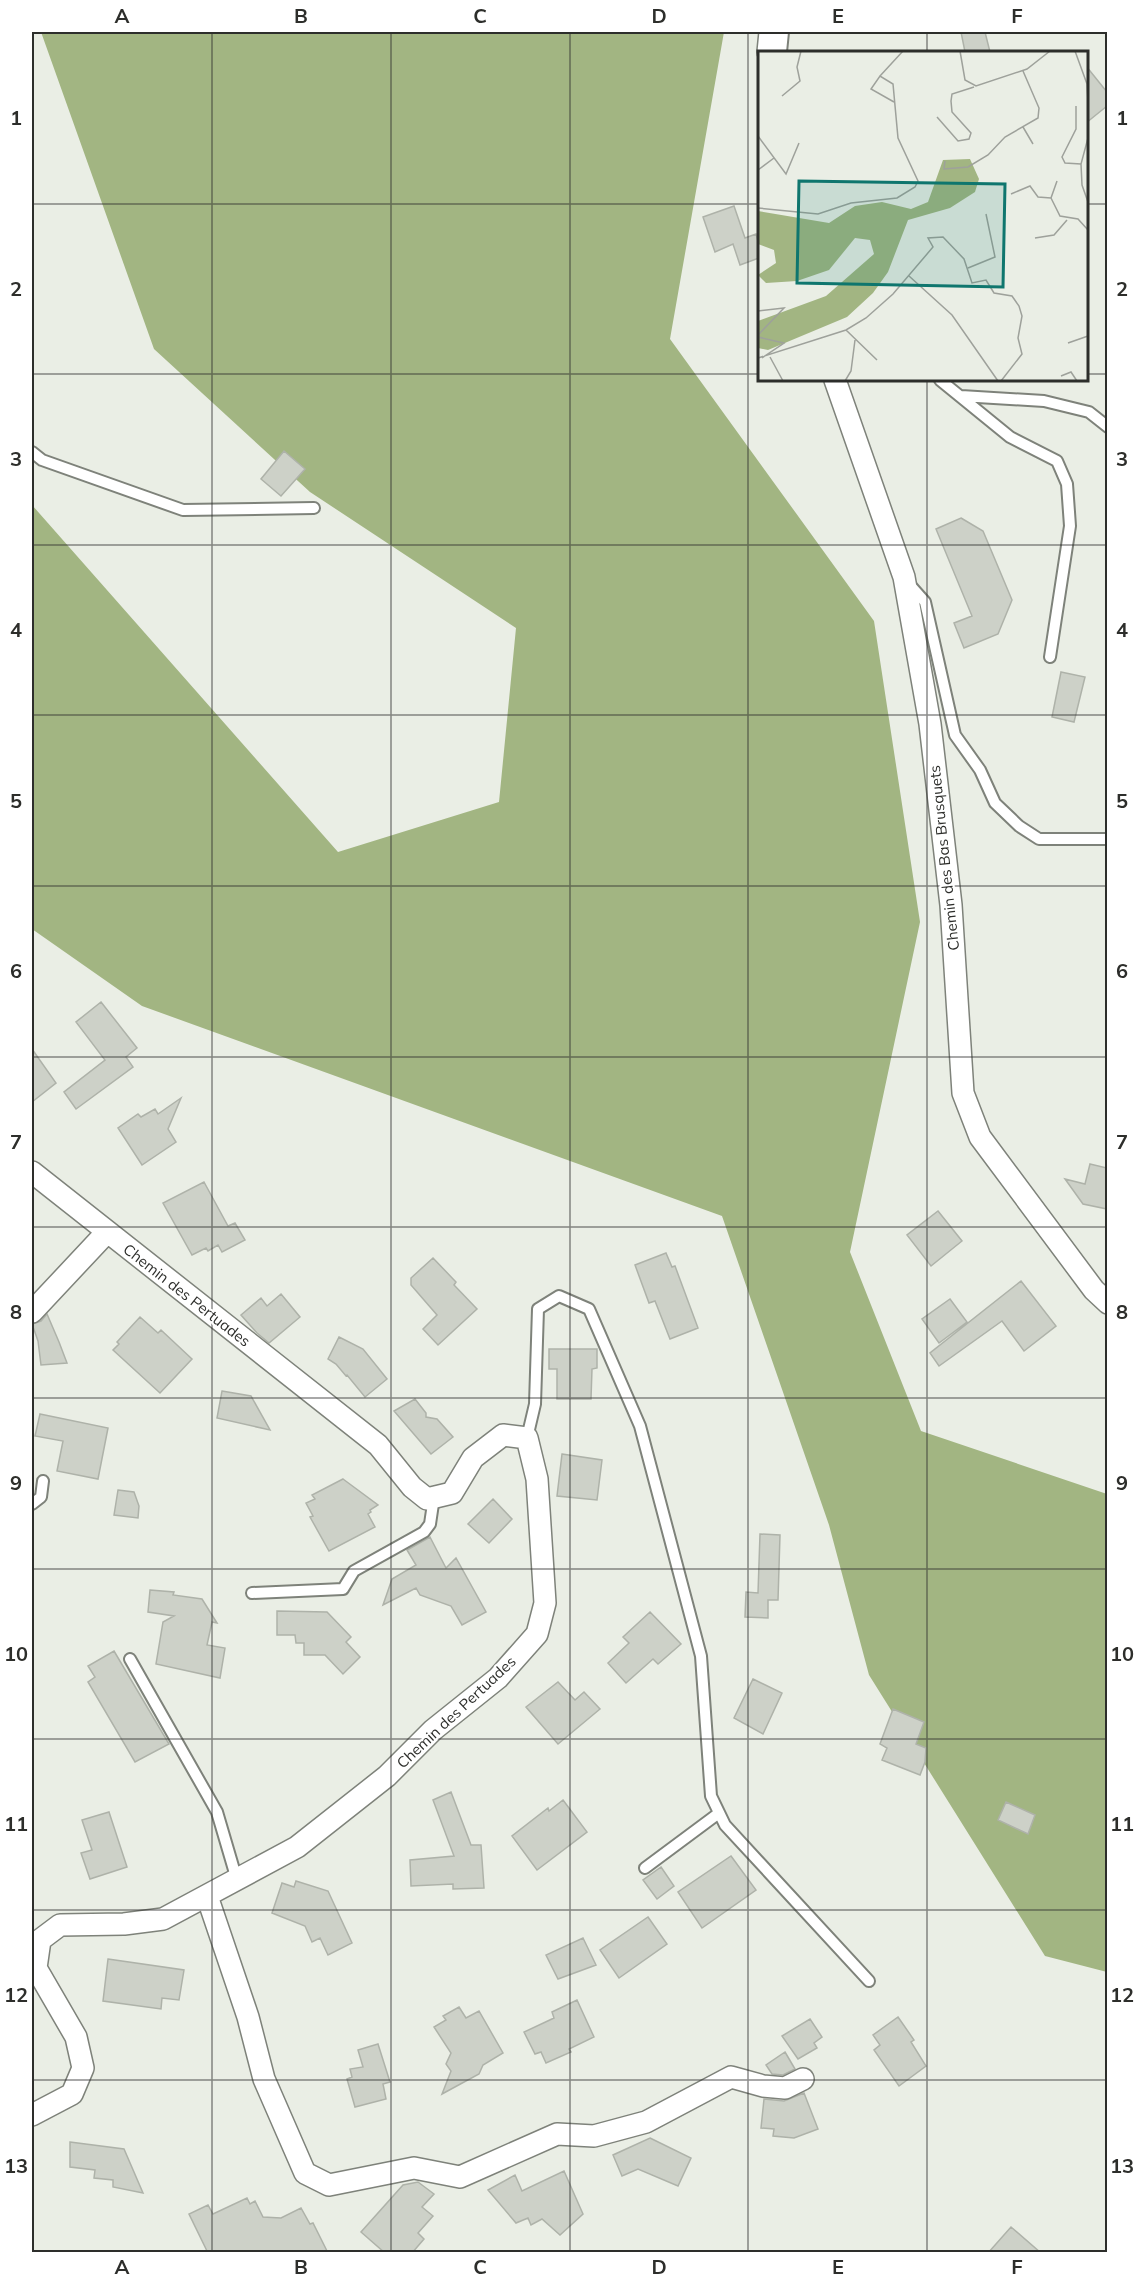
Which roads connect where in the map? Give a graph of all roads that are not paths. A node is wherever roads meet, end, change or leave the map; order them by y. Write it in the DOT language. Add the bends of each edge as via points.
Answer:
graph roads {
  1 [pos="770,32"];
  2 [pos="783,32"];
  3 [pos="768,51"];
  4 [pos="781,51"];
  5 [pos="835,381"];
  6 [pos="941,381"];
  7 [pos="961,396"];
  8 [pos="1107,427"];
  9 [pos="32,452"];
  10 [pos="314,507"];
  11 [pos="904,577"];
  12 [pos="1050,657"];
  13 [pos="1107,839"];
  14 [pos="32,1172"];
  15 [pos="107,1232"];
  16 [pos="1107,1304"];
  17 [pos="32,1312"];
  18 [pos="527,1438"];
  19 [pos="43,1481"];
  20 [pos="434,1497"];
  21 [pos="32,1504"];
  22 [pos="252,1593"];
  23 [pos="130,1659"];
  24 [pos="719,1814"];
  25 [pos="645,1868"];
  26 [pos="237,1880"];
  27 [pos="207,1896"];
  28 [pos="870,1981"];
  29 [pos="803,2079"];
  30 [pos="32,2115"];
  1 -- 3 [label="street"];
  2 -- 4 [label="lane"];
  5 -- 11 [label="street, Chemin des Bas Brusquets"];
  6 -- 7 [label="lane"];
  7 -- 8 [label="lane" via="1044,401 1089,412"];
  7 -- 12 [label="lane" via="1010,437 1057,460 1067,484 1070,526"];
  9 -- 10 [label="lane" via="42,460 183,510"];
  11 -- 13 [label="lane" via="925,602 955,735 981,770 995,803 1039,839"];
  11 -- 16 [label="street, Chemin des Bas Brusquets" via="930,724 951,905 963,1093 980,1137"];
  14 -- 15 [label="street, Chemin des Pertuades"];
  15 -- 17 [label="street"];
  15 -- 20 [label="street, Chemin des Pertuades" via="378,1445 412,1487 427,1499"];
  18 -- 20 [label="street" via="503,1435 473,1458 452,1493"];
  18 -- 24 [label="lane" via="535,1404 538,1309 560,1296 589,1309 640,1426 701,1656 711,1796"];
  18 -- 26 [label="street, Chemin des Pertuades" via="537,1479 545,1603 537,1634 498,1677 433,1730 387,1776 297,1846"];
  19 -- 21 [label="lane" via="41,1497"];
  20 -- 22 [label="lane" via="430,1524 424,1533 354,1571 343,1590"];
  23 -- 26 [label="lane" via="217,1812"];
  24 -- 25 [label="lane"];
  24 -- 28 [label="lane"];
  26 -- 27 [label="street, Chemin des Pertuades"];
  27 -- 29 [label="street" via="248,2017 264,2079 305,2173 329,2185 414,2168 460,2177 557,2134 594,2136 646,2122 731,2077 785,2088"];
  27 -- 30 [label="street, Chemin des Pertuades" via="162,1919 60,1925 40,1940 36,1968 76,2037 83,2068 72,2094"];
}
